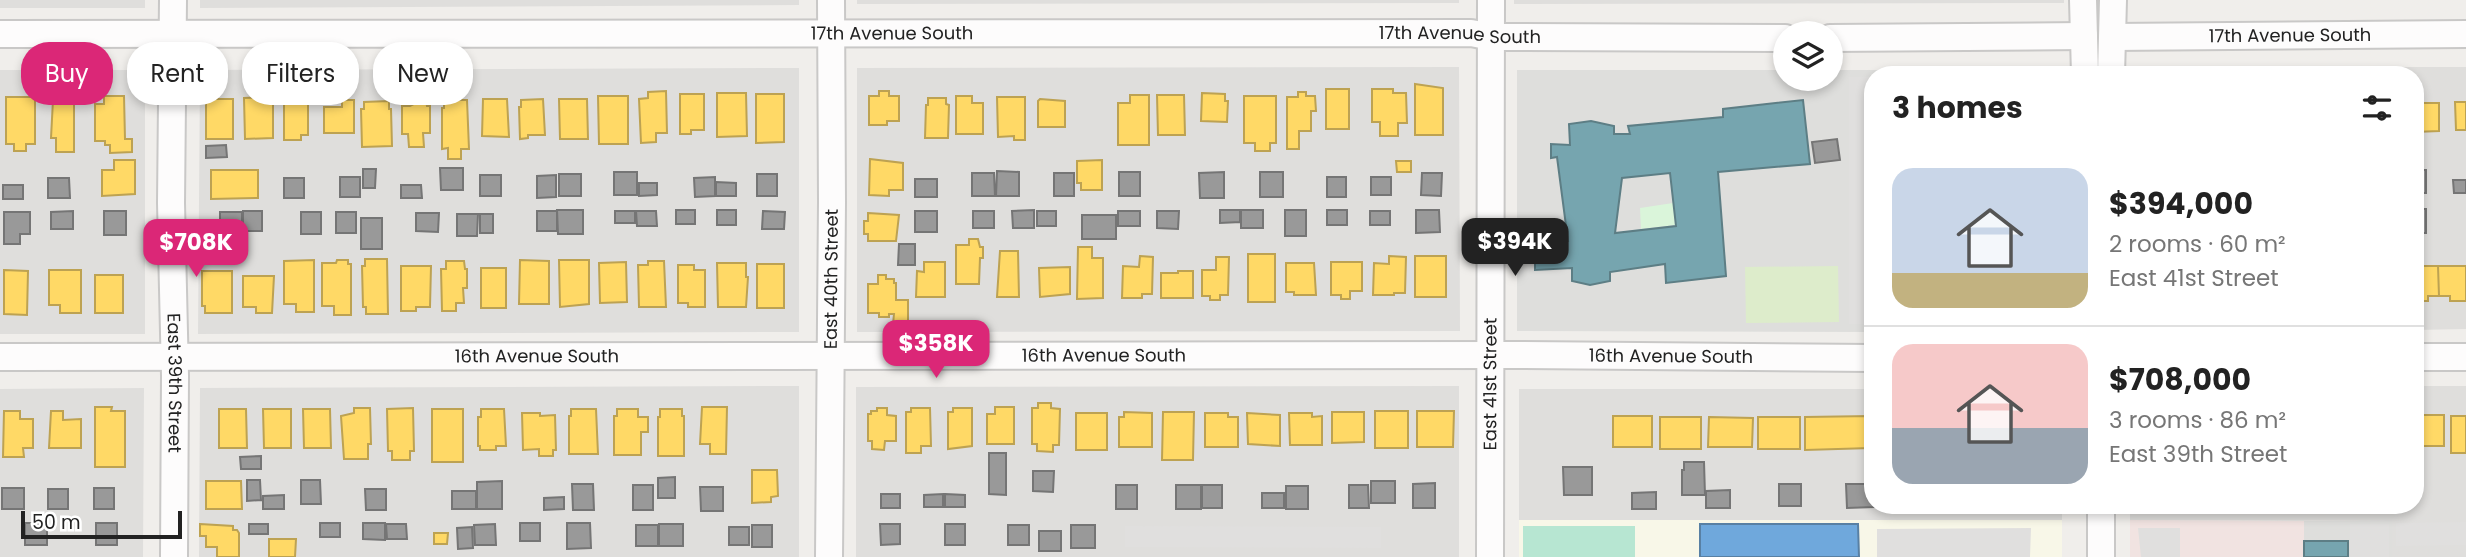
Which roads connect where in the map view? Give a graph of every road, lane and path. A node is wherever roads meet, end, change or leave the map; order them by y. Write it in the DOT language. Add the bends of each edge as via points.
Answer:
graph roads {
  1 [pos="173,0"];
  2 [pos="831,0"];
  3 [pos="1491,0"];
  4 [pos="2083,0"];
  5 [pos="2113,0"];
  6 [pos="831,32"];
  7 [pos="173,33"];
  8 [pos="0,34"];
  9 [pos="2466,34"];
  10 [pos="2084,36"];
  11 [pos="1492,37"];
  12 [pos="1773,37"];
  13 [pos="2113,37"];
  14 [pos="1843,38"];
  15 [pos="2085,66"];
  16 [pos="2111,66"];
  17 [pos="1491,355"];
  18 [pos="0,356"];
  19 [pos="831,356"];
  20 [pos="174,357"];
  21 [pos="2424,357"];
  22 [pos="2466,357"];
  23 [pos="1864,358"];
  24 [pos="2101,514"];
  25 [pos="174,557"];
  26 [pos="829,557"];
  27 [pos="1490,557"];
  28 [pos="2101,557"];
  1 -- 7 [label="street, East 39th Street"];
  2 -- 6 [label="street, East 40th Street"];
  3 -- 11 [label="street, East 41st Street"];
  4 -- 10 [label="street"];
  5 -- 13 [label="street"];
  6 -- 7 [label="street, 17th Avenue South"];
  6 -- 11 [label="street, 17th Avenue South" via="1471,33"];
  6 -- 19 [label="street, East 40th Street"];
  7 -- 8 [label="street, 17th Avenue South"];
  7 -- 20 [label="street, East 39th Street"];
  9 -- 13 [label="street, 17th Avenue South"];
  10 -- 14 [label="street"];
  10 -- 15 [label="street"];
  11 -- 12 [label="street, 17th Avenue South"];
  11 -- 17 [label="street, East 41st Street"];
  13 -- 16 [label="street"];
  17 -- 19 [label="street, 16th Avenue South"];
  17 -- 23 [label="street, 16th Avenue South"];
  17 -- 27 [label="street, East 41st Street"];
  18 -- 20 [label="street, 16th Avenue South"];
  19 -- 20 [label="street, 16th Avenue South"];
  19 -- 26 [label="street, East 40th Street"];
  20 -- 25 [label="street, East 39th Street"];
  21 -- 22 [label="street"];
  24 -- 28 [label="street"];
}
